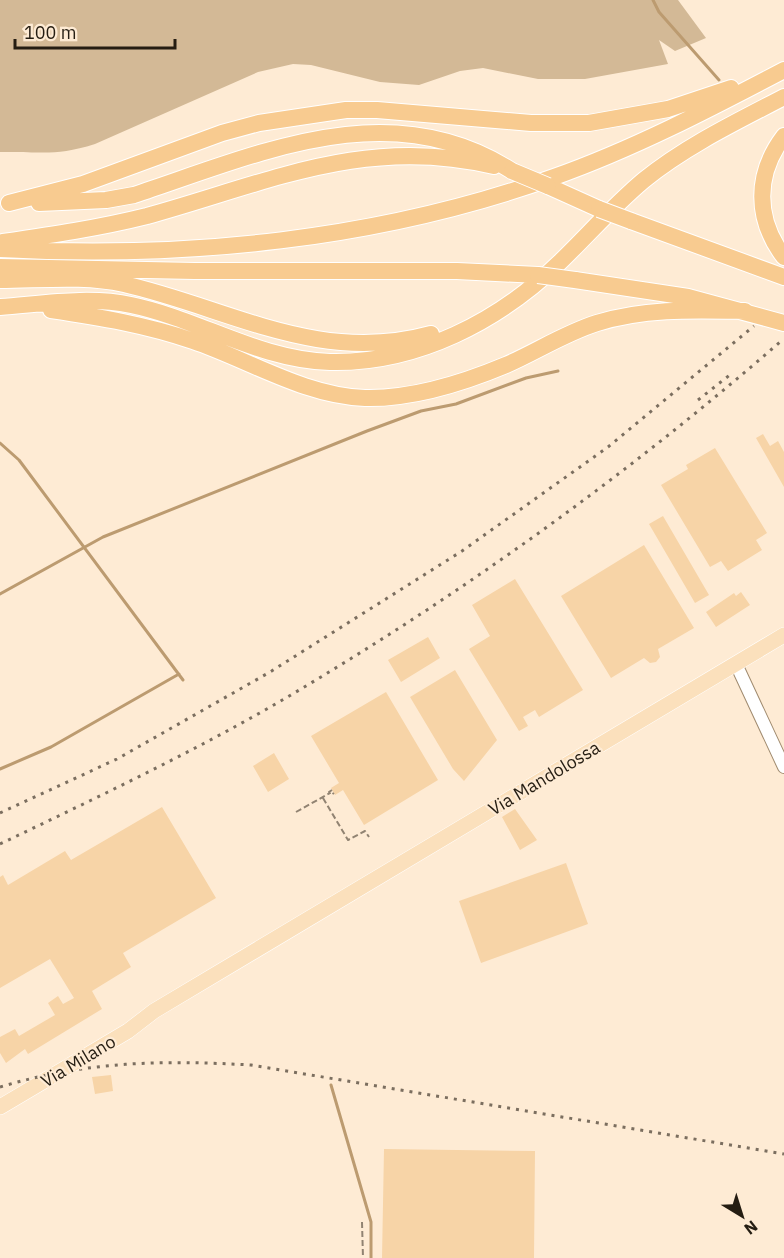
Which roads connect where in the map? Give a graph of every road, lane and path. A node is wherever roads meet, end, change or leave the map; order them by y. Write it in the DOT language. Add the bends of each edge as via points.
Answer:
graph roads {
  1 [pos="784,68"];
  2 [pos="784,97"];
  3 [pos="784,136"];
  4 [pos="512,171"];
  5 [pos="4,204"];
  6 [pos="0,242"];
  7 [pos="0,249"];
  8 [pos="784,257"];
  9 [pos="0,267"];
  10 [pos="784,277"];
  11 [pos="0,280"];
  12 [pos="523,294"];
  13 [pos="21,306"];
  14 [pos="0,307"];
  15 [pos="745,311"];
  16 [pos="784,323"];
  17 [pos="784,635"];
  18 [pos="735,664"];
  19 [pos="784,766"];
  20 [pos="332,792"];
  21 [pos="323,798"];
  22 [pos="296,812"];
  23 [pos="369,837"];
  24 [pos="348,840"];
  25 [pos="343,843"];
  26 [pos="304,921"];
  27 [pos="154,1011"];
  28 [pos="0,1097"];
  29 [pos="0,1107"];
  30 [pos="362,1222"];
  31 [pos="363,1258"];
  1 -- 5 [label="highway" via="668,109 589,123 531,123 377,110 346,110 259,123 83,184"];
  1 -- 7 [label="highway" via="670,128 555,177 390,224 201,248"];
  2 -- 12 [label="highway" via="694,145 660,168"];
  3 -- 8 [label="highway" via="767,165 761,204 766,225"];
  4 -- 5 [label="highway" via="467,146 427,136 373,132 303,140 134,195 106,200"];
  4 -- 6 [label="highway" via="429,156 342,160 105,226"];
  4 -- 10 [label="highway, bridge" via="599,209"];
  9 -- 15 [label="highway, bridge" via="457,271 575,280 688,297"];
  11 -- 12 [label="highway" via="122,284 271,330 334,342 373,344 442,331"];
  12 -- 13 [label="highway" via="493,316 446,338 400,355 352,362 285,358 129,304"];
  13 -- 14 [label="highway"];
  13 -- 15 [label="highway" via="148,327 194,341 278,376 365,398 410,394 452,384 505,365 596,323 644,311"];
  15 -- 16 [label="highway"];
  17 -- 18 [label="main road, Via Mandolossa"];
  18 -- 19 [label="street"];
  18 -- 26 [label="main road, Via Mandolossa"];
  20 -- 21 [label="path"];
  21 -- 22 [label="path"];
  21 -- 24 [label="path"];
  23 -- 24 [label="path" via="365,831"];
  24 -- 25 [label="path"];
  26 -- 27 [label="main road, Via Milano"];
  27 -- 28 [label="main road, Via Milano" via="124,1024"];
  27 -- 29 [label="main road, Via Milano" via="128,1031"];
  30 -- 31 [label="path"];
}
